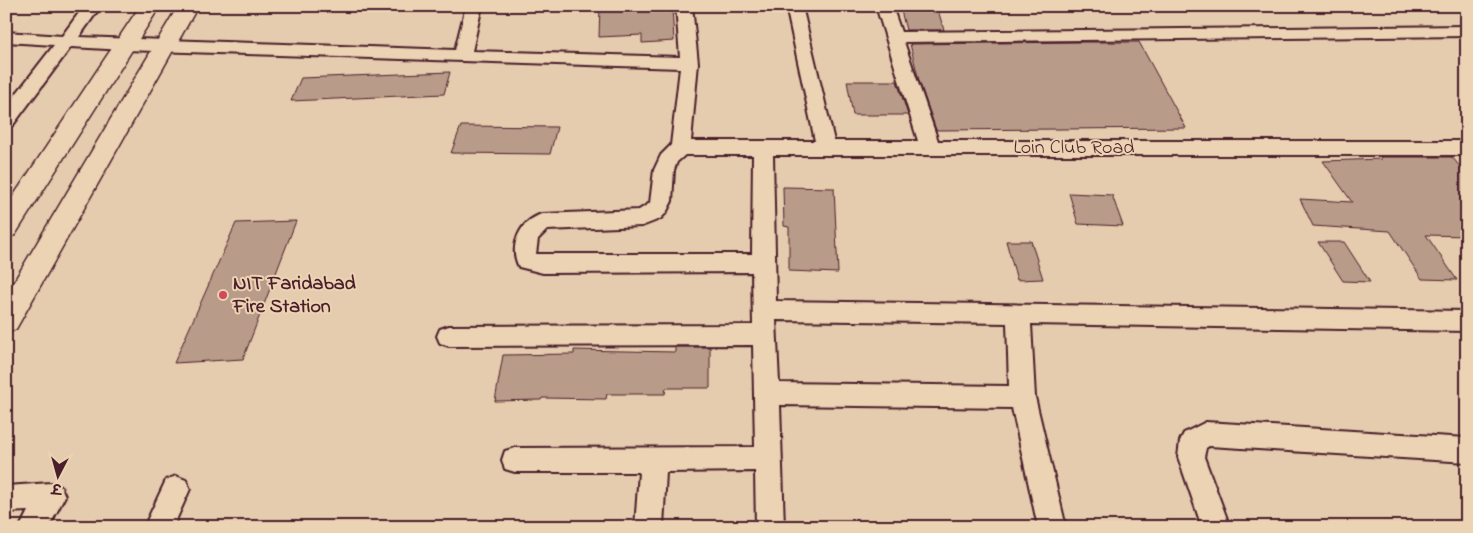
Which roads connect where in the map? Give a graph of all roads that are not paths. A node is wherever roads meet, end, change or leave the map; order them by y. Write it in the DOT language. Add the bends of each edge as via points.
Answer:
graph roads {
  1 [pos="93,6"];
  2 [pos="150,6"];
  3 [pos="188,6"];
  4 [pos="474,6"];
  5 [pos="684,6"];
  6 [pos="794,6"];
  7 [pos="884,6"];
  8 [pos="1467,31"];
  9 [pos="6,37"];
  10 [pos="893,38"];
  11 [pos="68,41"];
  12 [pos="125,45"];
  13 [pos="165,47"];
  14 [pos="462,56"];
  15 [pos="689,63"];
  16 [pos="6,121"];
  17 [pos="681,148"];
  18 [pos="763,148"];
  19 [pos="826,148"];
  20 [pos="930,148"];
  21 [pos="1467,148"];
  22 [pos="10,217"];
  23 [pos="763,263"];
  24 [pos="764,310"];
  25 [pos="1018,313"];
  26 [pos="1467,321"];
  27 [pos="6,322"];
  28 [pos="765,335"];
  29 [pos="449,336"];
  30 [pos="767,394"];
  31 [pos="1022,397"];
  32 [pos="1467,450"];
  33 [pos="769,459"];
  34 [pos="515,460"];
  35 [pos="653,460"];
  36 [pos="176,489"];
  37 [pos="6,499"];
  38 [pos="34,527"];
  39 [pos="158,527"];
  40 [pos="649,527"];
  41 [pos="770,527"];
  42 [pos="1052,527"];
  43 [pos="1216,527"];
  1 -- 11 [label="street"];
  2 -- 12 [label="street"];
  3 -- 13 [label="street"];
  4 -- 14 [label="street"];
  5 -- 15 [label="street"];
  6 -- 19 [label="street"];
  7 -- 10 [label="street"];
  8 -- 10 [label="street"];
  9 -- 11 [label="street"];
  10 -- 20 [label="street"];
  11 -- 12 [label="street"];
  11 -- 16 [label="street"];
  12 -- 13 [label="street"];
  12 -- 22 [label="street"];
  13 -- 14 [label="street"];
  13 -- 27 [label="street"];
  14 -- 15 [label="street"];
  15 -- 17 [label="street"];
  17 -- 18 [label="street, Loin Club Road"];
  17 -- 23 [label="street" via="667,161 662,200 652,214 642,218 542,222 528,235 527,261 543,264"];
  18 -- 19 [label="street, Loin Club Road"];
  18 -- 23 [label="street"];
  19 -- 20 [label="street, Loin Club Road"];
  20 -- 21 [label="street, Loin Club Road"];
  23 -- 24 [label="street"];
  24 -- 25 [label="street"];
  24 -- 28 [label="street"];
  25 -- 26 [label="street"];
  25 -- 31 [label="street"];
  28 -- 29 [label="street"];
  28 -- 30 [label="street"];
  30 -- 31 [label="street"];
  30 -- 33 [label="street"];
  31 -- 42 [label="street"];
  32 -- 43 [label="street" via="1206,434 1193,441 1190,457"];
  33 -- 35 [label="street"];
  33 -- 41 [label="street"];
  34 -- 35 [label="street"];
  35 -- 40 [label="street"];
  36 -- 39 [label="street"];
  37 -- 38 [label="street" via="51,496"];
}
